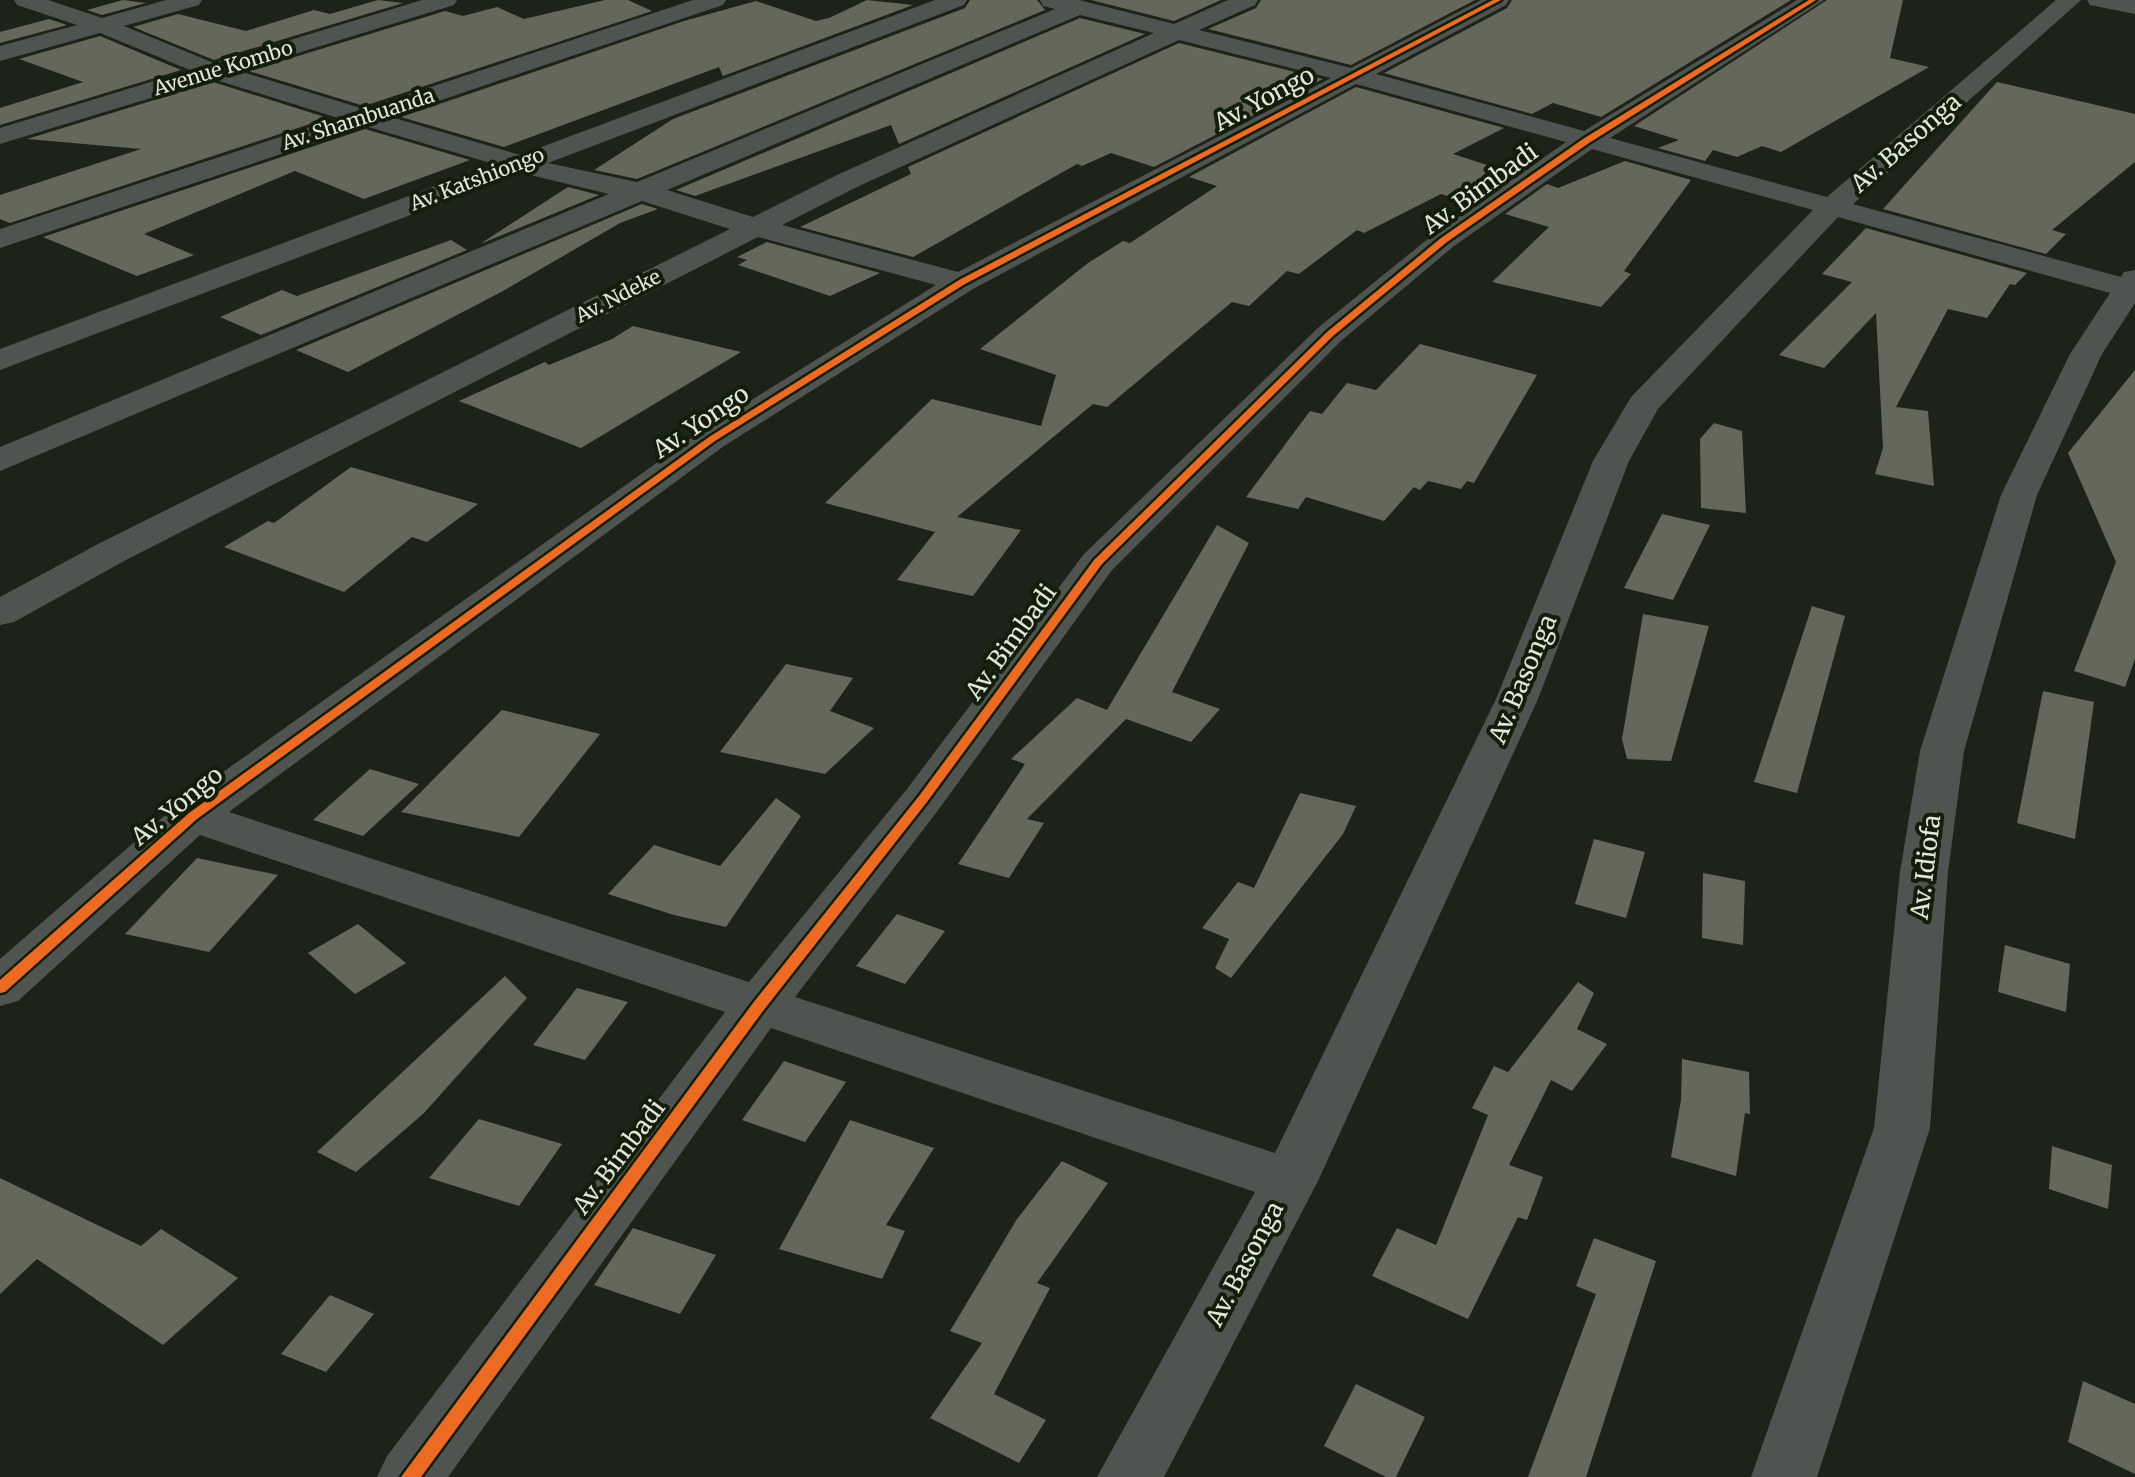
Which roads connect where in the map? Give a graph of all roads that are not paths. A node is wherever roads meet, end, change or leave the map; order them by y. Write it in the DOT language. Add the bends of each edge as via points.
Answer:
graph roads {
  1 [pos="10,0"];
  2 [pos="25,0"];
  3 [pos="191,0"];
  4 [pos="446,0"];
  5 [pos="715,0"];
  6 [pos="956,0"];
  7 [pos="1041,0"];
  8 [pos="1247,0"];
  9 [pos="1498,0"];
  10 [pos="1813,0"];
  11 [pos="2070,0"];
  12 [pos="2098,0"];
  13 [pos="0,2"];
  14 [pos="1079,7"];
  15 [pos="2135,7"];
  16 [pos="101,25"];
  17 [pos="1171,33"];
  18 [pos="0,54"];
  19 [pos="213,71"];
  20 [pos="1354,76"];
  21 [pos="363,117"];
  22 [pos="0,136"];
  23 [pos="1586,141"];
  24 [pos="520,163"];
  25 [pos="644,192"];
  26 [pos="1833,206"];
  27 [pos="754,227"];
  28 [pos="0,239"];
  29 [pos="962,282"];
  30 [pos="2133,286"];
  31 [pos="0,360"];
  32 [pos="0,460"];
  33 [pos="0,613"];
  34 [pos="193,816"];
  35 [pos="0,988"];
  36 [pos="758,1007"];
  37 [pos="1290,1181"];
  38 [pos="410,1477"];
  39 [pos="1130,1477"];
  40 [pos="1784,1477"];
  1 -- 13 [label="street"];
  2 -- 16 [label="street"];
  3 -- 16 [label="street"];
  4 -- 19 [label="street, Avenue Kombo"];
  5 -- 21 [label="street, Av. Shambuanda"];
  6 -- 24 [label="street, Av. Katshiongo"];
  7 -- 14 [label="street"];
  8 -- 17 [label="street, Av. Ndeke"];
  9 -- 20 [label="street, Av. Yongo"];
  10 -- 23 [label="street, Av. Bimbadi"];
  11 -- 26 [label="street, Av. Basonga"];
  12 -- 15 [label="street"];
  14 -- 17 [label="street"];
  14 -- 25 [label="street"];
  16 -- 18 [label="street"];
  16 -- 19 [label="street"];
  17 -- 20 [label="street"];
  17 -- 27 [label="street, Av. Ndeke"];
  19 -- 21 [label="street"];
  19 -- 22 [label="street, Avenue Kombo"];
  20 -- 23 [label="street"];
  20 -- 29 [label="street, Av. Yongo"];
  21 -- 24 [label="street"];
  21 -- 28 [label="street, Av. Shambuanda"];
  23 -- 26 [label="street"];
  23 -- 36 [label="street, Av. Bimbadi" via="1444,240 1330,334 1098,562 923,799"];
  24 -- 25 [label="street"];
  24 -- 31 [label="street, Av. Katshiongo"];
  25 -- 27 [label="street"];
  25 -- 32 [label="street"];
  26 -- 30 [label="street"];
  26 -- 37 [label="street, Av. Basonga" via="1643,404 1611,461 1517,699"];
  27 -- 29 [label="street"];
  27 -- 33 [label="street, Av. Ndeke"];
  29 -- 34 [label="street, Av. Yongo" via="712,439"];
  30 -- 40 [label="street, Av. Idiofa" via="2086,354 2019,495 1942,751 1924,872 1902,1128"];
  34 -- 35 [label="street, Av. Yongo"];
  34 -- 36 [label="street"];
  36 -- 37 [label="street"];
  36 -- 38 [label="street, Av. Bimbadi"];
  37 -- 39 [label="street, Av. Basonga"];
}
